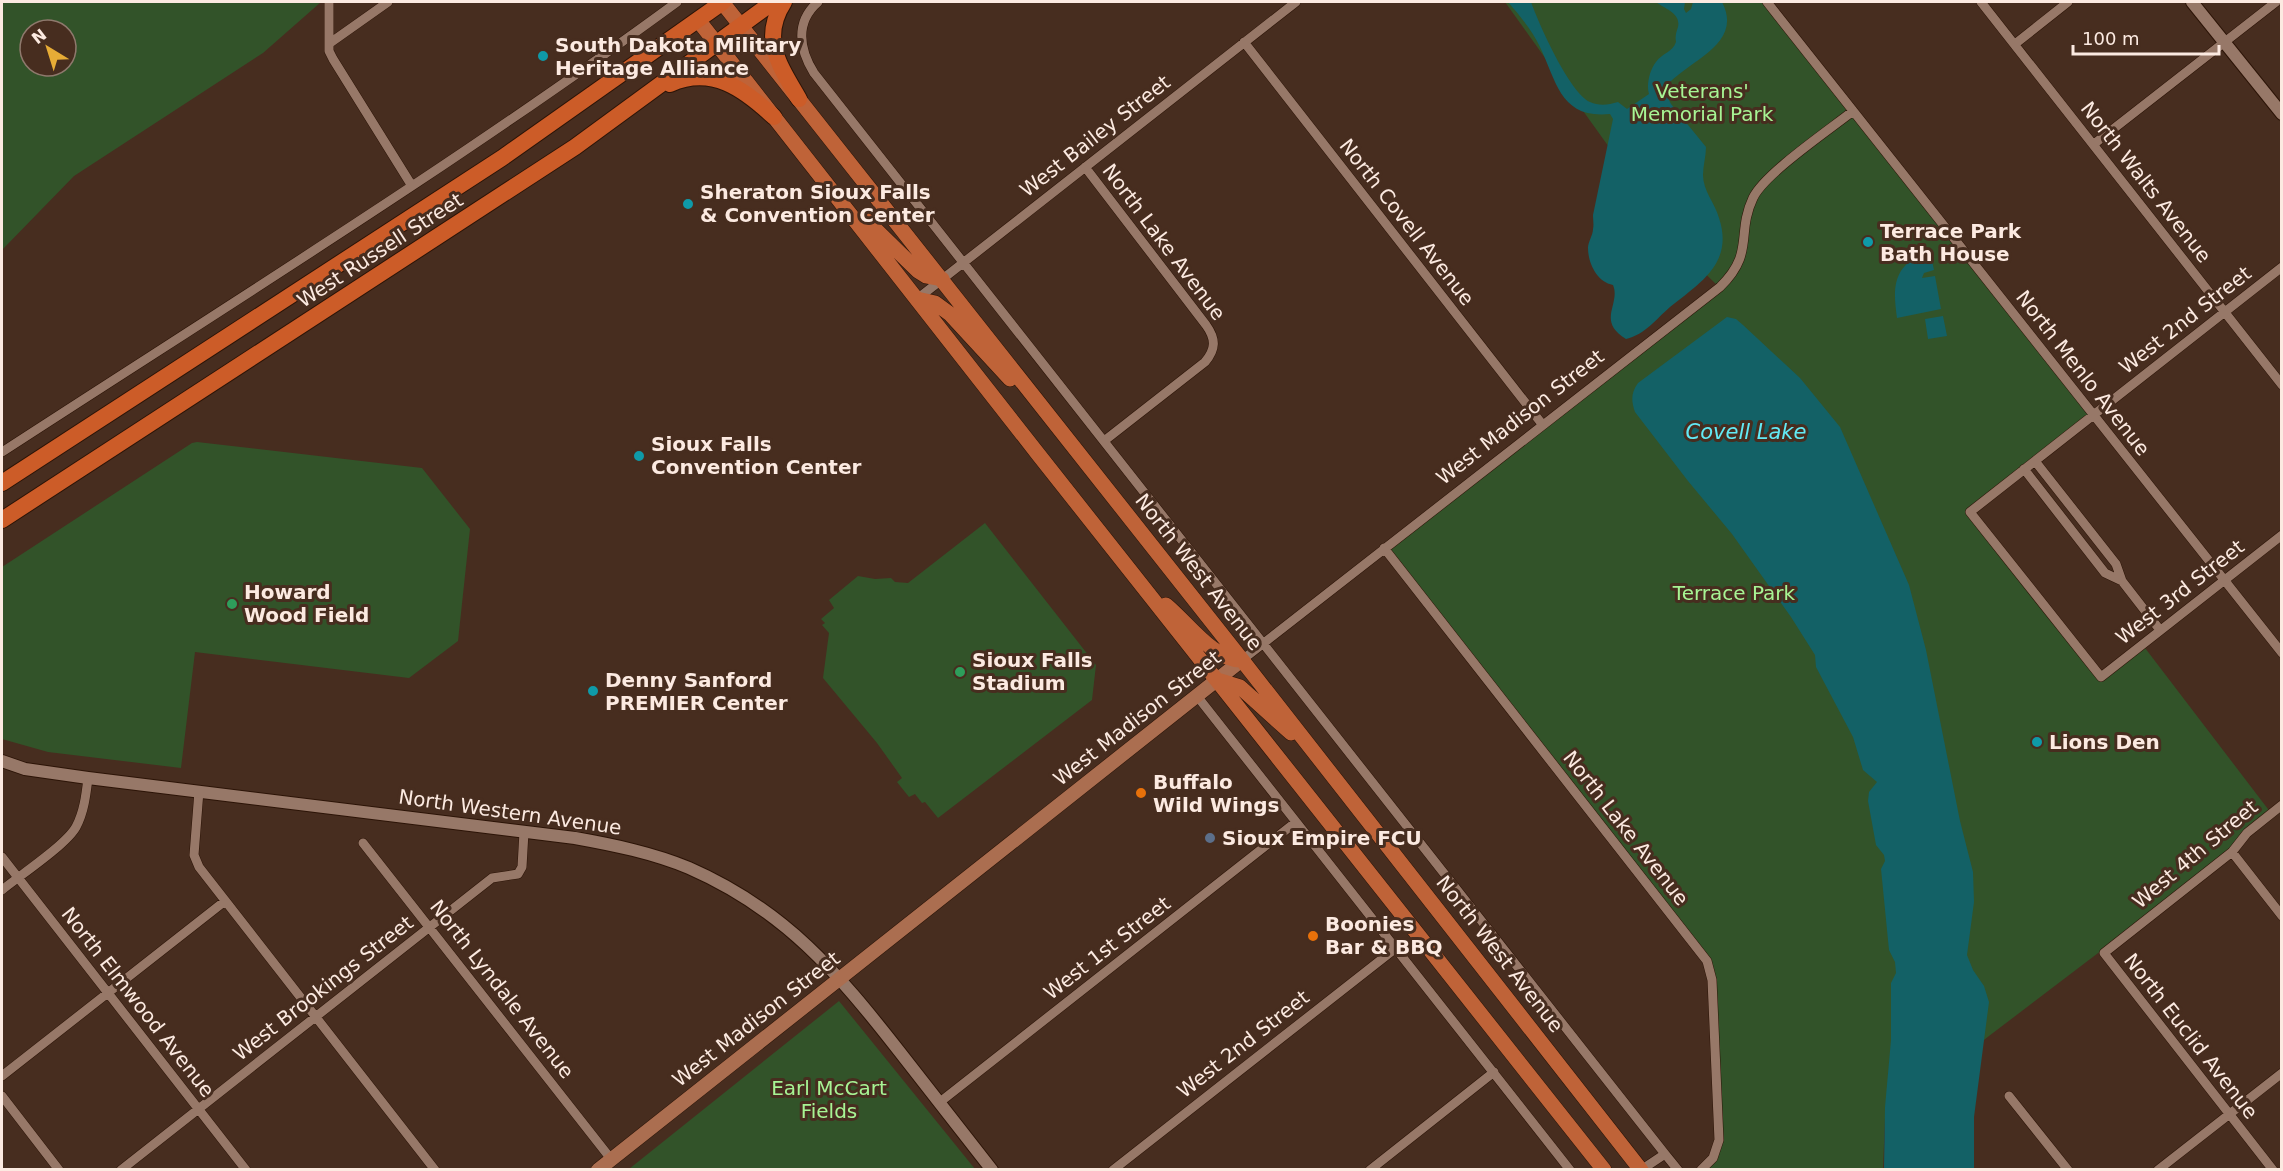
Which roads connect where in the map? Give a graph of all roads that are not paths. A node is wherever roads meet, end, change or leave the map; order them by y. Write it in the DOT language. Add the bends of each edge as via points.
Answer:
graph roads {
  1 [pos="329,2"];
  2 [pos="388,2"];
  3 [pos="677,2"];
  4 [pos="722,2"];
  5 [pos="773,2"];
  6 [pos="784,2"];
  7 [pos="818,2"];
  8 [pos="1296,2"];
  9 [pos="1767,2"];
  10 [pos="1981,2"];
  11 [pos="2068,2"];
  12 [pos="2192,2"];
  13 [pos="2276,2"];
  14 [pos="698,20"];
  15 [pos="741,26"];
  16 [pos="1244,42"];
  17 [pos="2224,42"];
  18 [pos="330,43"];
  19 [pos="717,44"];
  20 [pos="2015,44"];
  21 [pos="647,95"];
  22 [pos="799,99"];
  23 [pos="1853,111"];
  24 [pos="2282,114"];
  25 [pos="774,117"];
  26 [pos="2094,144"];
  27 [pos="1085,167"];
  28 [pos="411,186"];
  29 [pos="844,204"];
  30 [pos="963,263"];
  31 [pos="2282,267"];
  32 [pos="942,279"];
  33 [pos="917,299"];
  34 [pos="2224,312"];
  35 [pos="2282,385"];
  36 [pos="1047,413"];
  37 [pos="2093,415"];
  38 [pos="1542,424"];
  39 [pos="1104,441"];
  40 [pos="2,452"];
  41 [pos="2035,460"];
  42 [pos="2024,469"];
  43 [pos="2,483"];
  44 [pos="2,520"];
  45 [pos="2282,535"];
  46 [pos="1384,548"];
  47 [pos="2224,580"];
  48 [pos="2122,581"];
  49 [pos="1147,591"];
  50 [pos="2160,630"];
  51 [pos="1263,642"];
  52 [pos="2282,653"];
  53 [pos="1242,660"];
  54 [pos="2101,677"];
  55 [pos="1217,680"];
  56 [pos="1197,696"];
  57 [pos="1309,744"];
  58 [pos="2,761"];
  59 [pos="88,778"];
  60 [pos="199,791"];
  61 [pos="2282,805"];
  62 [pos="1296,822"];
  63 [pos="524,831"];
  64 [pos="363,843"];
  65 [pos="2232,852"];
  66 [pos="2,857"];
  67 [pos="18,878"];
  68 [pos="2,890"];
  69 [pos="225,901"];
  70 [pos="2282,916"];
  71 [pos="430,926"];
  72 [pos="1395,948"];
  73 [pos="2103,953"];
  74 [pos="840,977"];
  75 [pos="108,993"];
  76 [pos="315,1017"];
  77 [pos="1494,1072"];
  78 [pos="2282,1073"];
  79 [pos="2,1076"];
  80 [pos="2,1096"];
  81 [pos="2010,1096"];
  82 [pos="940,1102"];
  83 [pos="199,1108"];
  84 [pos="2230,1114"];
  85 [pos="1665,1154"];
  86 [pos="611,1159"];
  87 [pos="1641,1169"];
  88 [pos="59,1170"];
  89 [pos="121,1170"];
  90 [pos="246,1170"];
  91 [pos="435,1170"];
  92 [pos="598,1170"];
  93 [pos="992,1170"];
  94 [pos="1113,1170"];
  95 [pos="1370,1170"];
  96 [pos="1570,1170"];
  97 [pos="1604,1170"];
  98 [pos="1678,1170"];
  99 [pos="1701,1170"];
  100 [pos="2068,1170"];
  101 [pos="2158,1170"];
  102 [pos="2273,1170"];
  1 -- 18 [label="street"];
  2 -- 18 [label="street"];
  3 -- 28 [label="street, West Russell Street" via="577,75"];
  4 -- 14 [label="highway, West Russell Street"];
  4 -- 15 [label="main road, North West Avenue"];
  5 -- 15 [label="highway, West Russell Street"];
  6 -- 22 [label="highway" via="777,15 773,43"];
  7 -- 30 [label="street, North West Avenue" via="808,13 801,33 804,54 814,73"];
  8 -- 16 [label="street, West Bailey Street"];
  9 -- 23 [label="street, North Menlo Avenue"];
  10 -- 20 [label="street, North Walts Avenue"];
  11 -- 20 [label="street"];
  12 -- 17 [label="street"];
  13 -- 17 [label="street"];
  14 -- 19 [label="main road"];
  14 -- 43 [label="highway, West Russell Street" via="502,158"];
  15 -- 19 [label="highway, West Russell Street"];
  15 -- 22 [label="main road, North West Avenue"];
  16 -- 27 [label="street, West Bailey Street"];
  16 -- 38 [label="street, North Covell Avenue"];
  17 -- 24 [label="street"];
  17 -- 26 [label="street"];
  18 -- 28 [label="street" via="333,59"];
  19 -- 21 [label="highway, West Russell Street"];
  19 -- 25 [label="main road"];
  20 -- 26 [label="street, North Walts Avenue"];
  21 -- 25 [label="highway" via="686,78 713,78 739,88"];
  21 -- 44 [label="highway, West Russell Street" via="522,183"];
  22 -- 32 [label="main road, North West Avenue"];
  23 -- 37 [label="street, North Menlo Avenue"];
  23 -- 38 [label="street, West Madison Street" via="1760,188 1749,208 1743,250 1732,276"];
  25 -- 29 [label="main road"];
  26 -- 34 [label="street, North Walts Avenue"];
  27 -- 30 [label="street, West Bailey Street"];
  27 -- 39 [label="street, North Lake Avenue" via="1206,325 1215,347 1205,362"];
  28 -- 40 [label="street, West Russell Street"];
  29 -- 32 [label="main road" via="871,224 918,271"];
  29 -- 33 [label="main road"];
  30 -- 32 [label="street, West Bailey Street"];
  30 -- 39 [label="street, North West Avenue"];
  31 -- 34 [label="street, West 2nd Street"];
  32 -- 33 [label="street, West Bailey Street"];
  32 -- 36 [label="main road, North West Avenue"];
  33 -- 36 [label="main road" via="935,303 950,314"];
  33 -- 49 [label="main road"];
  34 -- 35 [label="street, North Walts Avenue"];
  34 -- 37 [label="street, West 2nd Street"];
  36 -- 53 [label="main road, North West Avenue"];
  37 -- 41 [label="street, West 2nd Street"];
  37 -- 47 [label="street, North Menlo Avenue"];
  38 -- 46 [label="street, West Madison Street"];
  39 -- 51 [label="street, North West Avenue"];
  41 -- 42 [label="street, West 2nd Street"];
  41 -- 48 [label="street" via="2116,564"];
  42 -- 48 [label="street" via="2105,573"];
  42 -- 54 [label="street, West 2nd Street" via="1970,512"];
  45 -- 47 [label="street, West 3rd Street"];
  46 -- 51 [label="street, West Madison Street"];
  46 -- 99 [label="street, North Lake Avenue" via="1707,962 1712,980 1719,1140 1713,1158"];
  47 -- 50 [label="street, West 3rd Street"];
  47 -- 52 [label="street, North Menlo Avenue"];
  48 -- 50 [label="street"];
  49 -- 53 [label="main road" via="1219,654"];
  49 -- 55 [label="main road"];
  50 -- 54 [label="street, West 3rd Street"];
  51 -- 53 [label="street, West Madison Street"];
  51 -- 85 [label="street, North West Avenue"];
  53 -- 55 [label="main road, West Madison Street"];
  53 -- 57 [label="main road, North West Avenue"];
  55 -- 56 [label="main road, West Madison Street"];
  55 -- 57 [label="main road" via="1240,687"];
  55 -- 97 [label="main road"];
  56 -- 62 [label="street"];
  56 -- 74 [label="main road, West Madison Street"];
  57 -- 87 [label="main road, North West Avenue"];
  58 -- 59 [label="street, North Western Avenue" via="25,769"];
  59 -- 60 [label="street, North Western Avenue"];
  59 -- 67 [label="street" via="86,802 75,829"];
  60 -- 63 [label="street, North Western Avenue"];
  60 -- 69 [label="street" via="194,855"];
  61 -- 65 [label="street, West 4th Street" via="2247,832"];
  62 -- 72 [label="street"];
  62 -- 82 [label="street, West 1st Street"];
  63 -- 71 [label="street, West Brookings Street" via="518,874 492,878"];
  63 -- 74 [label="street, North Western Avenue" via="610,844 690,868 773,917"];
  64 -- 71 [label="street, North Lyndale Avenue"];
  65 -- 70 [label="street"];
  65 -- 73 [label="street, West 4th Street"];
  66 -- 67 [label="street, North Elmwood Avenue"];
  67 -- 68 [label="street"];
  67 -- 75 [label="street, North Elmwood Avenue"];
  69 -- 75 [label="street"];
  69 -- 76 [label="street"];
  71 -- 76 [label="street, West Brookings Street"];
  71 -- 86 [label="street, North Lyndale Avenue"];
  72 -- 77 [label="street"];
  72 -- 94 [label="street, West 2nd Street"];
  73 -- 84 [label="street, North Euclid Avenue"];
  74 -- 82 [label="street, North Western Avenue"];
  74 -- 86 [label="main road, West Madison Street"];
  75 -- 79 [label="street"];
  75 -- 83 [label="street, North Elmwood Avenue"];
  76 -- 83 [label="street, West Brookings Street"];
  76 -- 91 [label="street"];
  77 -- 95 [label="street"];
  77 -- 96 [label="street"];
  78 -- 84 [label="street"];
  80 -- 88 [label="street"];
  81 -- 100 [label="street"];
  82 -- 93 [label="street, North Western Avenue"];
  83 -- 89 [label="street, West Brookings Street"];
  83 -- 90 [label="street, North Elmwood Avenue"];
  84 -- 101 [label="street"];
  84 -- 102 [label="street, North Euclid Avenue"];
  85 -- 87 [label="street"];
  85 -- 98 [label="street"];
  86 -- 92 [label="main road, West Madison Street"];
}
